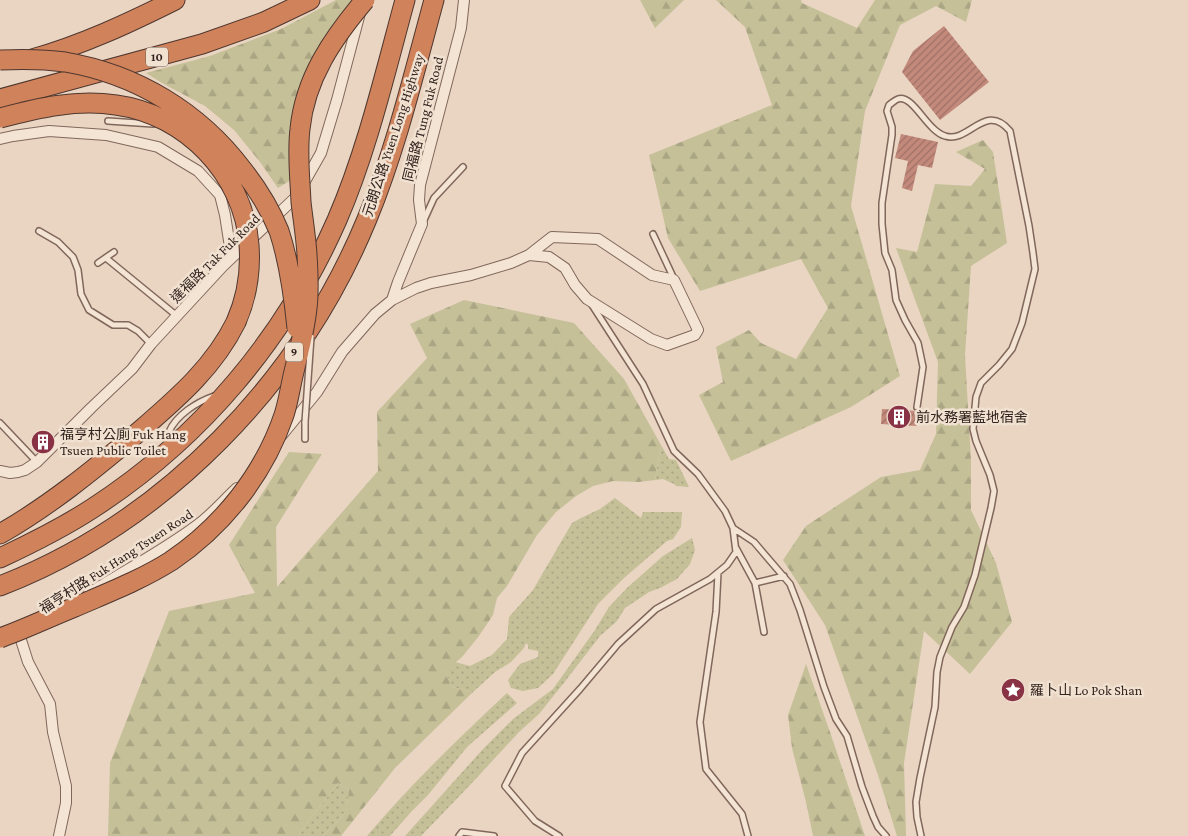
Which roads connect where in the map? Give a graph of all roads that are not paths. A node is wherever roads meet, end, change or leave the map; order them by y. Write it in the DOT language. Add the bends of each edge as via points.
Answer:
graph roads {
  1 [pos="175,0"];
  2 [pos="310,0"];
  3 [pos="364,0"];
  4 [pos="405,0"];
  5 [pos="434,0"];
  6 [pos="464,0"];
  7 [pos="0,60"];
  8 [pos="0,68"];
  9 [pos="0,99"];
  10 [pos="0,118"];
  11 [pos="108,122"];
  12 [pos="176,126"];
  13 [pos="0,139"];
  14 [pos="464,167"];
  15 [pos="422,224"];
  16 [pos="39,231"];
  17 [pos="653,234"];
  18 [pos="114,252"];
  19 [pos="529,255"];
  20 [pos="307,256"];
  21 [pos="106,258"];
  22 [pos="98,263"];
  23 [pos="223,266"];
  24 [pos="674,280"];
  25 [pos="587,299"];
  26 [pos="392,300"];
  27 [pos="177,316"];
  28 [pos="151,344"];
  29 [pos="299,350"];
  30 [pos="917,407"];
  31 [pos="0,424"];
  32 [pos="305,439"];
  33 [pos="37,462"];
  34 [pos="0,471"];
  35 [pos="734,528"];
  36 [pos="0,534"];
  37 [pos="735,547"];
  38 [pos="0,558"];
  39 [pos="718,573"];
  40 [pos="784,576"];
  41 [pos="755,583"];
  42 [pos="0,586"];
  43 [pos="0,630"];
  44 [pos="764,632"];
  45 [pos="0,638"];
  46 [pos="21,640"];
  47 [pos="59,836"];
  48 [pos="459,836"];
  49 [pos="494,836"];
  50 [pos="559,836"];
  51 [pos="748,836"];
  52 [pos="886,836"];
  53 [pos="921,836"];
  1 -- 8 [label="highway, bridge" via="80,43"];
  2 -- 9 [label="highway, 10, bridge" via="264,22 202,44"];
  3 -- 20 [label="highway, bridge" via="318,67 302,114 299,158"];
  3 -- 23 [label="street, 達福路 Tak Fuk Road" via="321,153 296,197"];
  4 -- 38 [label="highway, 元朗公路 Yuen Long Highway / 9" via="367,137 337,220 290,310 255,359 200,421 136,478 46,536"];
  5 -- 42 [label="highway, 元朗公路 Yuen Long Highway / 9" via="395,137 366,220 327,300 284,366 210,450 140,508 80,547"];
  6 -- 15 [label="street, 同福路 Tung Fuk Road" via="461,28 420,185"];
  7 -- 29 [label="highway, bridge" via="63,62 108,73 170,101 211,134 258,190 278,229 292,292"];
  10 -- 12 [label="highway, bridge" via="54,106 105,104 139,110"];
  11 -- 12 [label="lane"];
  12 -- 36 [label="highway, bridge" via="212,157 229,181 242,209 250,267 236,322 215,358 177,399 80,481"];
  13 -- 23 [label="street" via="49,131 106,135 158,147 198,171 220,195 230,247"];
  14 -- 15 [label="lane" via="434,198"];
  15 -- 26 [label="street, 同福路 Tung Fuk Road"];
  16 -- 28 [label="lane" via="73,256 81,294 89,310 113,325 128,325"];
  17 -- 24 [label="lane"];
  18 -- 21 [label="lane"];
  19 -- 24 [label="street, 福亨村路 Fuk Hang Tsuen Road" via="552,236 598,239 652,275"];
  19 -- 25 [label="street" via="549,257 565,268"];
  19 -- 26 [label="street, 福亨村路 Fuk Hang Tsuen Road" via="471,275 431,283"];
  20 -- 29 [label="highway, bridge" via="307,308"];
  20 -- 32 [label="lane, bridge" via="312,309"];
  21 -- 22 [label="lane"];
  21 -- 27 [label="lane"];
  23 -- 27 [label="street, 達福路 Tak Fuk Road"];
  24 -- 25 [label="street" via="698,330 695,335 667,345 651,339"];
  25 -- 35 [label="lane" via="643,384 674,451 698,474"];
  26 -- 46 [label="street, 福亨村路 Fuk Hang Tsuen Road" via="375,314 342,352 317,392 250,475 201,522"];
  27 -- 28 [label="street, 達福路 Tak Fuk Road"];
  28 -- 33 [label="street, 達福路 Tak Fuk Road" via="132,369"];
  29 -- 45 [label="highway, bridge" via="284,415 271,447 244,491 214,526 158,568 111,592"];
  30 -- 53 [label="lane" via="923,367 918,343 896,300 892,270 884,253 882,224 892,135 887,112 889,105 904,98 911,102 930,127 951,138 986,121 1004,123 1010,131 1035,269 1012,349 981,383 976,397 973,429 994,491 976,575 940,657 936,707 916,802"];
  31 -- 33 [label="lane"];
  33 -- 34 [label="street, 達福路 Tak Fuk Road" via="18,472"];
  35 -- 37 [label="lane"];
  35 -- 40 [label="lane" via="754,542"];
  37 -- 39 [label="lane" via="736,552"];
  37 -- 41 [label="lane"];
  39 -- 50 [label="lane" via="656,610 618,644 522,753 505,786 535,821"];
  39 -- 51 [label="lane" via="716,612 700,722 706,769 742,814"];
  40 -- 41 [label="lane"];
  40 -- 52 [label="lane" via="800,610 836,719 847,736 873,816"];
  41 -- 44 [label="lane"];
  43 -- 46 [label="street"];
  46 -- 47 [label="street" via="28,662 50,704 66,786"];
  48 -- 49 [label="lane" via="462,832"];
}
